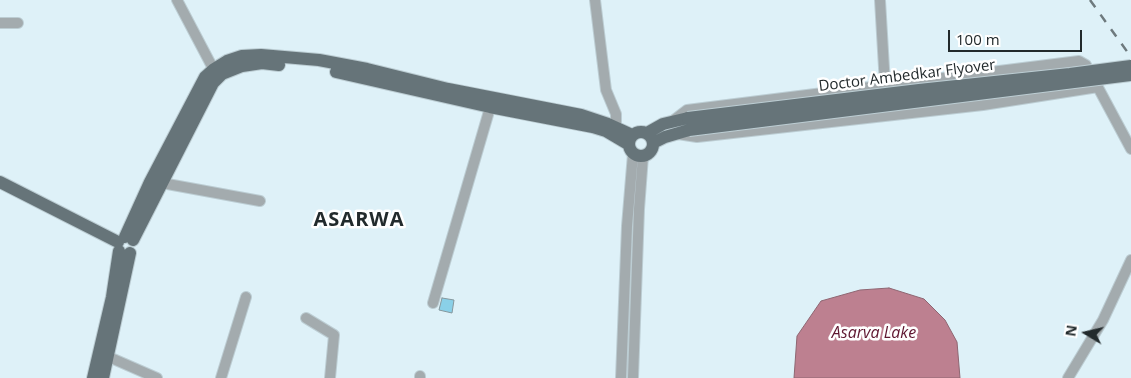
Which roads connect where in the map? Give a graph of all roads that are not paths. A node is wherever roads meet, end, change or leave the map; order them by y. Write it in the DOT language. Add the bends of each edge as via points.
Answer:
graph roads {
  1 [pos="177,0"];
  2 [pos="595,0"];
  3 [pos="880,0"];
  4 [pos="0,23"];
  5 [pos="18,23"];
  6 [pos="1131,66"];
  7 [pos="216,74"];
  8 [pos="1131,75"];
  9 [pos="885,85"];
  10 [pos="1098,87"];
  11 [pos="492,103"];
  12 [pos="674,120"];
  13 [pos="685,127"];
  14 [pos="611,129"];
  15 [pos="650,138"];
  16 [pos="634,147"];
  17 [pos="1131,149"];
  18 [pos="0,182"];
  19 [pos="162,183"];
  20 [pos="260,201"];
  21 [pos="125,245"];
  22 [pos="1131,260"];
  23 [pos="624,283"];
  24 [pos="636,284"];
  25 [pos="246,297"];
  26 [pos="433,303"];
  27 [pos="306,318"];
  28 [pos="103,354"];
  29 [pos="93,378"];
  30 [pos="103,378"];
  31 [pos="157,378"];
  32 [pos="221,378"];
  33 [pos="330,378"];
  34 [pos="621,378"];
  35 [pos="633,378"];
  36 [pos="1068,378"];
  1 -- 7 [label="street"];
  2 -- 14 [label="street" via="606,90 613,107 609,114"];
  3 -- 9 [label="street"];
  4 -- 5 [label="street"];
  6 -- 13 [label="main road, Doctor Ambedkar Flyover, bridge"];
  7 -- 11 [label="main road" via="227,61 262,55"];
  7 -- 19 [label="main road"];
  7 -- 21 [label="main road" via="205,78 197,90 150,182"];
  8 -- 13 [label="main road, Doctor Ambedkar Flyover, bridge"];
  9 -- 10 [label="street" via="1079,61 1086,65"];
  9 -- 12 [label="street" via="687,110"];
  10 -- 13 [label="street" via="983,105 697,137"];
  10 -- 17 [label="street"];
  11 -- 14 [label="main road" via="581,115"];
  11 -- 26 [label="street"];
  12 -- 13 [label="main road"];
  12 -- 15 [label="main road" via="663,124"];
  13 -- 15 [label="main road"];
  14 -- 16 [label="main road"];
  15 -- 16 [label="main road" via="639,132"];
  15 -- 16 [label="main road" via="649,153"];
  16 -- 23 [label="street"];
  16 -- 24 [label="street" via="639,209"];
  18 -- 21 [label="main road"];
  19 -- 20 [label="street"];
  19 -- 21 [label="main road"];
  21 -- 28 [label="main road"];
  22 -- 36 [label="street" via="1103,320"];
  23 -- 24 [label="street"];
  23 -- 34 [label="street"];
  24 -- 35 [label="street"];
  25 -- 32 [label="street"];
  27 -- 33 [label="street" via="334,335"];
  28 -- 29 [label="main road"];
  28 -- 30 [label="main road"];
  28 -- 31 [label="street"];
}
